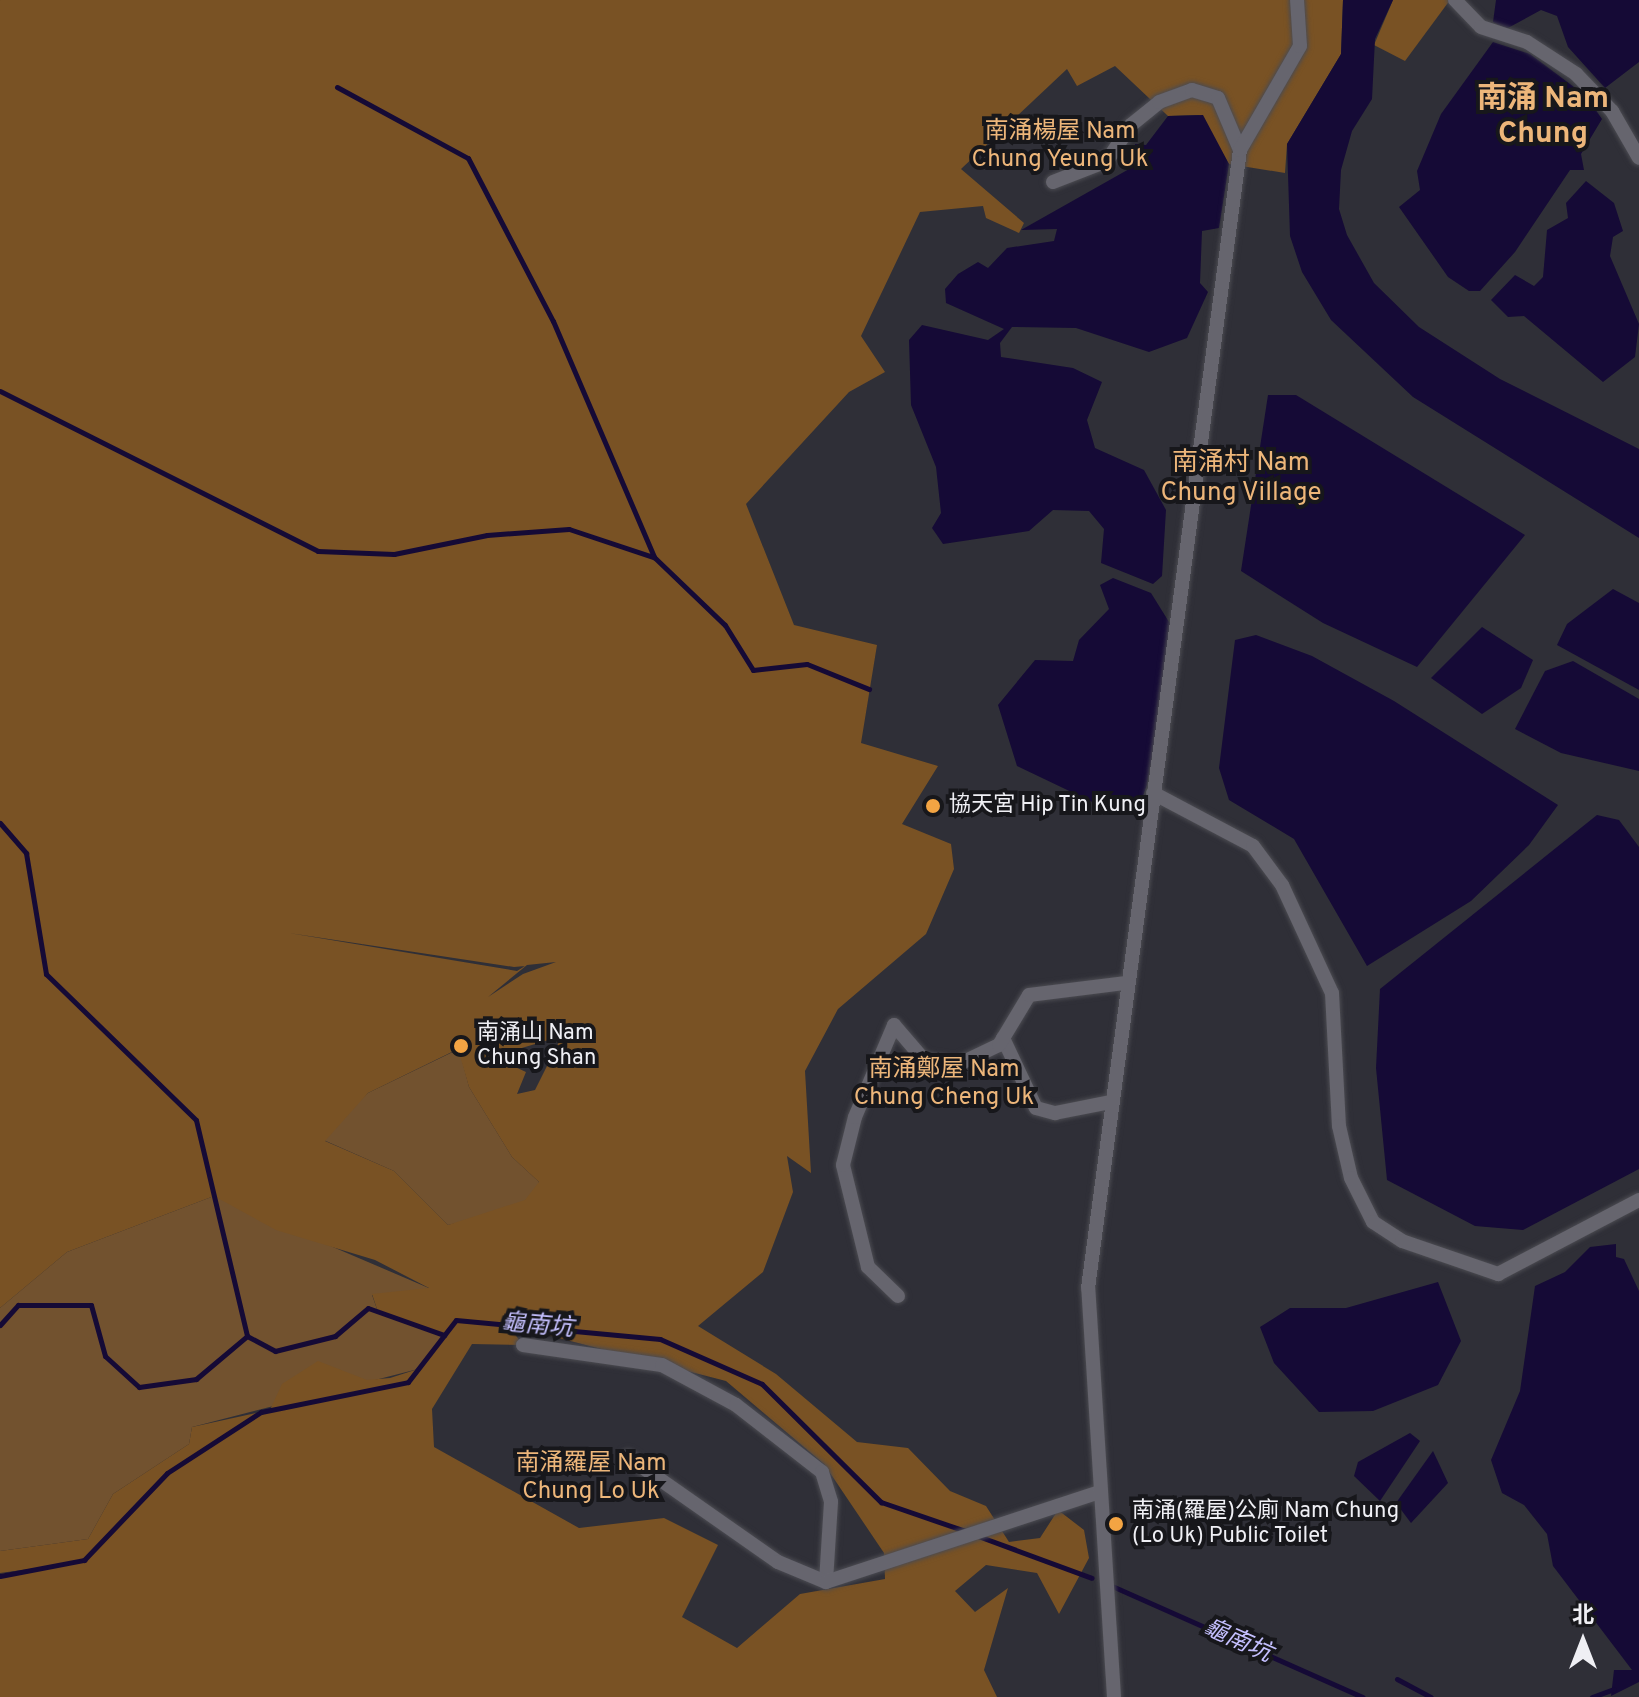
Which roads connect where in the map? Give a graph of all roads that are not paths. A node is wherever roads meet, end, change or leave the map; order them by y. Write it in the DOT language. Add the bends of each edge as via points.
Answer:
graph roads {
  1 [pos="1297,0"];
  2 [pos="1455,0"];
  3 [pos="1240,150"];
  4 [pos="1639,158"];
  5 [pos="1053,182"];
  6 [pos="1153,793"];
  7 [pos="1126,983"];
  8 [pos="1003,1038"];
  9 [pos="1110,1102"];
  10 [pos="1639,1200"];
  11 [pos="898,1296"];
  12 [pos="523,1345"];
  13 [pos="628,1457"];
  14 [pos="1099,1492"];
  15 [pos="826,1582"];
  16 [pos="1114,1697"];
  1 -- 3 [label="street" via="1300,46"];
  2 -- 4 [label="street" via="1481,27 1527,42 1576,74 1612,111"];
  3 -- 5 [label="street" via="1218,98 1192,90 1159,102 1131,125 1107,161"];
  3 -- 6 [label="street"];
  6 -- 7 [label="street"];
  6 -- 10 [label="street" via="1253,846 1282,885 1332,993 1339,1126 1351,1178 1373,1222 1402,1241 1498,1274"];
  7 -- 8 [label="street" via="1029,995"];
  7 -- 9 [label="street"];
  8 -- 9 [label="street" via="1036,1108 1055,1113"];
  8 -- 11 [label="street" via="957,1065 924,1060 894,1025 855,1117 843,1165 868,1267"];
  9 -- 14 [label="street" via="1088,1288"];
  12 -- 15 [label="street" via="662,1365 736,1405 822,1472 831,1502"];
  13 -- 15 [label="street" via="778,1562"];
  14 -- 15 [label="street"];
  14 -- 16 [label="street"];
}
